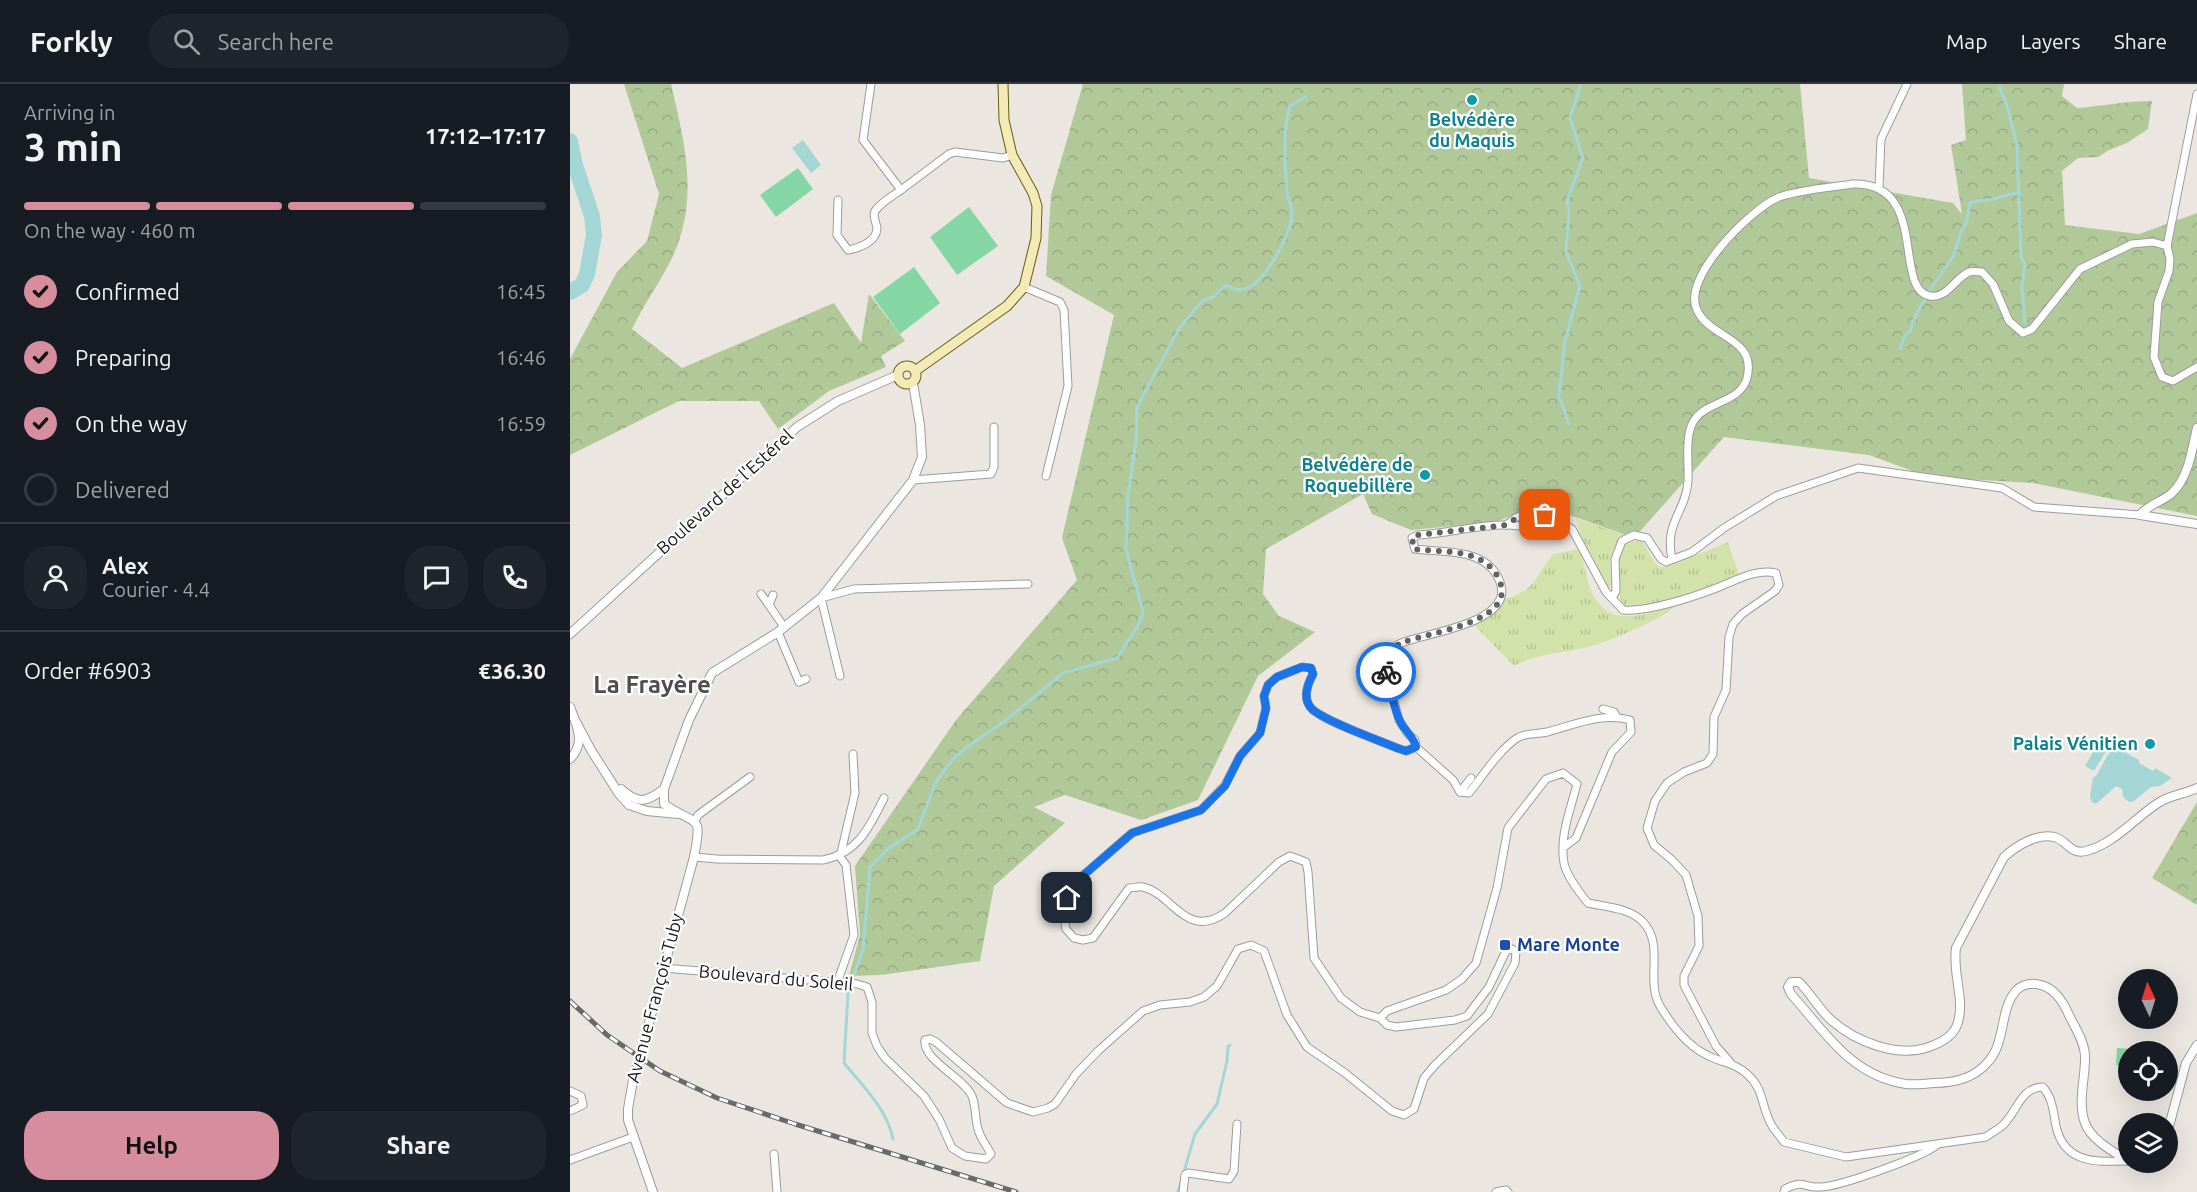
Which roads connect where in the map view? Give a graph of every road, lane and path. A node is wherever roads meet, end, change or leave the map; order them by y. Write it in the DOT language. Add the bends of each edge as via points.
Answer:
graph roads {
  1 [pos="871,84"];
  2 [pos="1004,84"];
  3 [pos="1906,84"];
  4 [pos="2197,94"];
  5 [pos="1012,155"];
  6 [pos="1879,187"];
  7 [pos="901,190"];
  8 [pos="838,200"];
  9 [pos="2167,246"];
  10 [pos="1024,287"];
  11 [pos="2197,367"];
  12 [pos="915,371"];
  13 [pos="898,375"];
  14 [pos="913,383"];
  15 [pos="994,427"];
  16 [pos="2197,428"];
  17 [pos="1046,476"];
  18 [pos="913,480"];
  19 [pos="2140,515"];
  20 [pos="1561,523"];
  21 [pos="2197,524"];
  22 [pos="1506,525"];
  23 [pos="1672,560"];
  24 [pos="1028,584"];
  25 [pos="761,594"];
  26 [pos="773,595"];
  27 [pos="821,598"];
  28 [pos="1612,598"];
  29 [pos="769,605"];
  30 [pos="781,629"];
  31 [pos="570,634"];
  32 [pos="840,676"];
  33 [pos="806,679"];
  34 [pos="570,707"];
  35 [pos="1603,709"];
  36 [pos="573,716"];
  37 [pos="1616,716"];
  38 [pos="570,736"];
  39 [pos="580,742"];
  40 [pos="1416,747"];
  41 [pos="591,750"];
  42 [pos="853,754"];
  43 [pos="573,756"];
  44 [pos="1461,774"];
  45 [pos="750,777"];
  46 [pos="610,778"];
  47 [pos="1470,778"];
  48 [pos="1453,780"];
  49 [pos="2197,788"];
  50 [pos="664,789"];
  51 [pos="1460,792"];
  52 [pos="884,798"];
  53 [pos="679,814"];
  54 [pos="695,821"];
  55 [pos="1564,847"];
  56 [pos="694,857"];
  57 [pos="840,857"];
  58 [pos="663,968"];
  59 [pos="837,983"];
  60 [pos="1380,1018"];
  61 [pos="2197,1045"];
  62 [pos="1732,1064"];
  63 [pos="570,1090"];
  64 [pos="570,1111"];
  65 [pos="2172,1113"];
  66 [pos="1237,1124"];
  67 [pos="633,1137"];
  68 [pos="1937,1145"];
  69 [pos="774,1154"];
  70 [pos="2118,1154"];
  71 [pos="570,1160"];
  72 [pos="2118,1161"];
  73 [pos="653,1192"];
  74 [pos="777,1192"];
  75 [pos="1183,1192"];
  76 [pos="1496,1192"];
  77 [pos="1508,1192"];
  78 [pos="1784,1192"];
  1 -- 7 [label="street" via="863,140"];
  2 -- 5 [label="main road" via="1004,120"];
  3 -- 6 [label="street" via="1881,139"];
  4 -- 9 [label="street"];
  5 -- 7 [label="street" via="1003,158 955,152"];
  5 -- 10 [label="main road" via="1037,206 1036,238"];
  6 -- 9 [label="street" via="1901,212 1915,281 1924,293 1938,295 1969,272 1982,272 1993,284 2010,321 2023,333 2032,329 2080,270 2132,243"];
  6 -- 23 [label="street" via="1853,184 1778,197 1759,208 1705,267 1696,286 1695,308 1704,322 1737,342 1744,351 1747,378 1740,391 1695,418 1688,434 1688,484 1672,525"];
  7 -- 8 [label="street" via="875,210 877,229 872,239 848,250 837,236"];
  9 -- 11 [label="street" via="2169,271 2158,302 2154,357 2162,377 2173,381"];
  10 -- 12 [label="main road" via="1007,306"];
  10 -- 17 [label="street" via="1060,302 1064,310 1068,386"];
  12 -- 13 [label="main road" via="906,366"];
  12 -- 14 [label="main road"];
  13 -- 14 [label="main road" via="902,383"];
  13 -- 31 [label="street, Boulevard de l'Estérel" via="838,401 797,427"];
  14 -- 18 [label="street" via="922,458"];
  15 -- 18 [label="street" via="991,474"];
  16 -- 19 [label="street" via="2181,482 2171,494"];
  18 -- 27 [label="street"];
  19 -- 21 [label="street"];
  19 -- 23 [label="street" via="2034,507 2002,488 1858,468 1776,496 1692,552"];
  20 -- 22 [label="street" via="1532,530"];
  20 -- 22 [label="street" via="1535,512"];
  20 -- 28 [label="street" via="1572,529"];
  22 -- 40 [label="street" via="1412,538 1414,549 1448,550 1488,564 1503,590 1497,605 1469,624 1400,644 1388,652 1384,668 1400,720"];
  23 -- 28 [label="street" via="1661,559 1647,538 1634,535 1622,541 1615,559 1616,591"];
  24 -- 27 [label="street" via="854,589"];
  25 -- 29 [label="street"];
  26 -- 29 [label="street"];
  27 -- 30 [label="street"];
  27 -- 32 [label="street"];
  28 -- 62 [label="street" via="1623,610 1636,611 1766,571 1776,573 1779,585 1775,591 1733,624 1726,690 1714,717 1713,754 1707,763 1667,783 1655,801 1647,828 1654,845 1686,875 1698,916 1699,946 1684,976 1684,986 1716,1046"];
  29 -- 30 [label="street"];
  30 -- 33 [label="street" via="799,682"];
  30 -- 50 [label="street" via="712,673"];
  34 -- 36 [label="street"];
  35 -- 37 [label="street"];
  36 -- 39 [label="street"];
  36 -- 41 [label="street"];
  37 -- 51 [label="street" via="1520,736 1469,793"];
  37 -- 55 [label="street" via="1630,720 1631,732 1612,752 1576,838"];
  38 -- 39 [label="street"];
  39 -- 43 [label="street"];
  40 -- 48 [label="street"];
  40 -- 60 [label="street" via="1406,751 1397,748 1311,708 1306,696 1313,674 1311,668 1302,667 1277,677 1264,696 1266,708 1260,733 1240,756 1225,786 1201,810 1132,833 1072,885 1063,912 1066,929 1074,938 1093,938 1130,888 1142,886 1188,918 1215,920 1279,862 1290,856 1299,858 1306,862 1308,872 1314,958 1341,998 1360,1012"];
  41 -- 43 [label="street"];
  41 -- 46 [label="street"];
  42 -- 57 [label="street" via="855,794"];
  44 -- 48 [label="street"];
  45 -- 54 [label="street"];
  46 -- 50 [label="street" via="638,800 650,800"];
  46 -- 53 [label="street" via="628,805"];
  47 -- 51 [label="street"];
  48 -- 51 [label="street"];
  49 -- 70 [label="street" via="2158,802 2087,851 2070,849 2054,837 2040,837 2014,848 2004,857 1956,948 1960,1015 1957,1029 1944,1041 1896,1051 1878,1046 1832,1020 1798,982 1791,982 1788,987 1836,1047 1869,1073 1906,1084 1945,1083 1971,1076 1997,1048 2014,993 2022,986 2046,986 2066,1007 2085,1053 2085,1123 2092,1135"];
  50 -- 53 [label="street" via="664,804"];
  52 -- 57 [label="street" via="867,833"];
  53 -- 54 [label="street"];
  54 -- 56 [label="street, Avenue François Tuby" via="700,830"];
  55 -- 60 [label="street" via="1577,784 1563,773 1546,779 1508,828 1497,888 1476,963 1446,990 1387,1011"];
  55 -- 62 [label="street" via="1564,863 1588,903 1629,912 1644,923 1654,943 1654,981 1659,1004 1675,1027 1694,1048"];
  56 -- 57 [label="street"];
  56 -- 58 [label="street, Avenue François Tuby"];
  57 -- 59 [label="street" via="846,865 854,935"];
  58 -- 59 [label="street, Boulevard du Soleil"];
  58 -- 67 [label="street, Avenue François Tuby, bridge" via="627,1109"];
  59 -- 60 [label="street, Boulevard du Soleil" via="867,987 876,1046 924,1096 952,1148 977,1159 986,1159 991,1154 978,1131 972,1096 927,1053 925,1040 936,1042 1007,1103 1033,1112 1048,1108 1098,1051 1143,1011 1204,997 1217,986 1238,949 1251,945 1264,951 1287,1016 1307,1047 1392,1112 1404,1115 1414,1109 1424,1078 1488,1014 1515,963 1516,952 1506,951 1489,987 1467,1016 1396,1027"];
  61 -- 65 [label="street" via="2184,1069"];
  62 -- 68 [label="street" via="1758,1085 1770,1122 1784,1142 1846,1157"];
  63 -- 64 [label="street" via="582,1096 582,1105"];
  66 -- 75 [label="street" via="1234,1171 1228,1179 1188,1173"];
  67 -- 71 [label="street"];
  67 -- 73 [label="street, Avenue François Tuby"];
  68 -- 72 [label="street" via="1986,1137 2003,1125 2027,1091 2043,1087 2052,1101 2057,1130 2066,1147 2093,1162"];
  68 -- 78 [label="street" via="1906,1161 1838,1183 1820,1188 1798,1183"];
  69 -- 74 [label="street"];
  76 -- 77 [label="street"];
}
